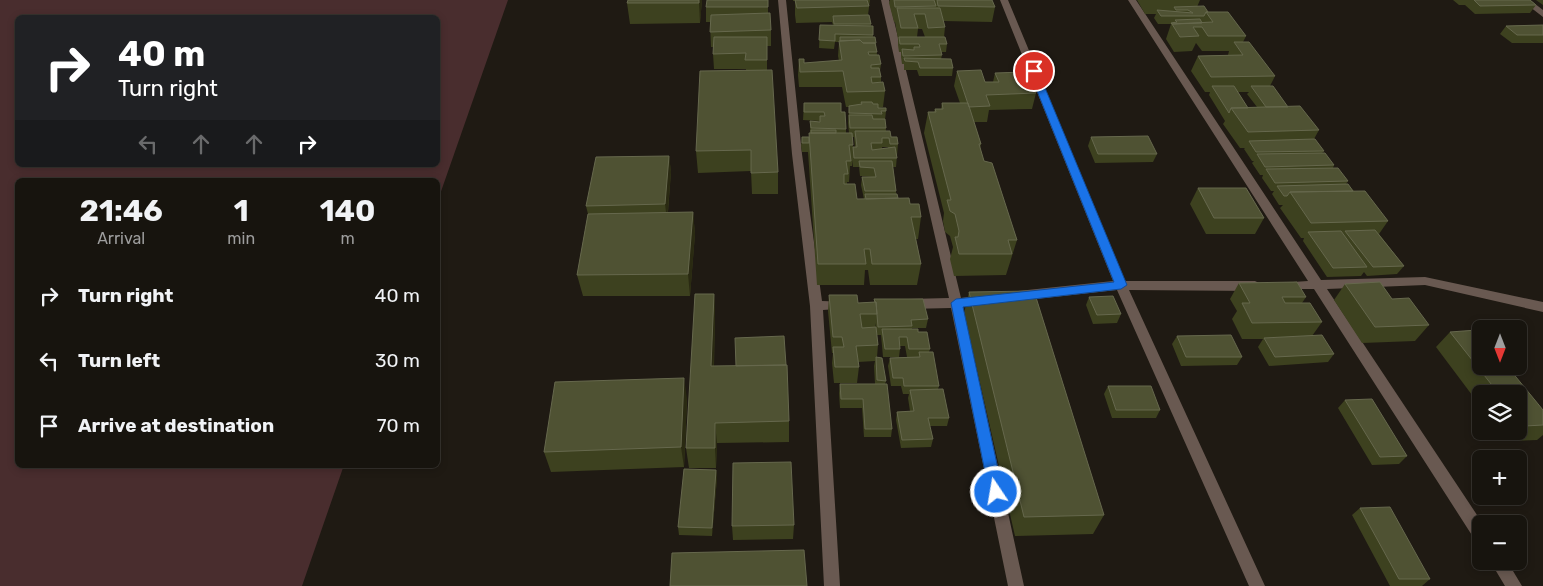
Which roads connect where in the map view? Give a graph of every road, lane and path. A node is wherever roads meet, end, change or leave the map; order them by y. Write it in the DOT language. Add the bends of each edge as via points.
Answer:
graph roads {
  1 [pos="782,0"];
  2 [pos="885,0"];
  3 [pos="1004,0"];
  4 [pos="1132,0"];
  5 [pos="1525,0"];
  6 [pos="1543,14"];
  7 [pos="1121,285"];
  8 [pos="1320,286"];
  9 [pos="956,303"];
  10 [pos="891,304"];
  11 [pos="863,305"];
  12 [pos="816,306"];
  13 [pos="1543,307"];
  14 [pos="1472,521"];
  15 [pos="1504,570"];
  16 [pos="832,586"];
  17 [pos="1016,586"];
  18 [pos="1257,586"];
  19 [pos="1514,586"];
  1 -- 12 [label="street"];
  2 -- 9 [label="street"];
  3 -- 7 [label="street"];
  4 -- 8 [label="street"];
  5 -- 6 [label="street"];
  7 -- 8 [label="street"];
  7 -- 9 [label="street"];
  7 -- 18 [label="street"];
  8 -- 13 [label="street" via="1425,281"];
  8 -- 14 [label="street"];
  9 -- 10 [label="street"];
  9 -- 17 [label="street"];
  11 -- 12 [label="street"];
  12 -- 16 [label="street"];
  15 -- 19 [label="street"];
}
